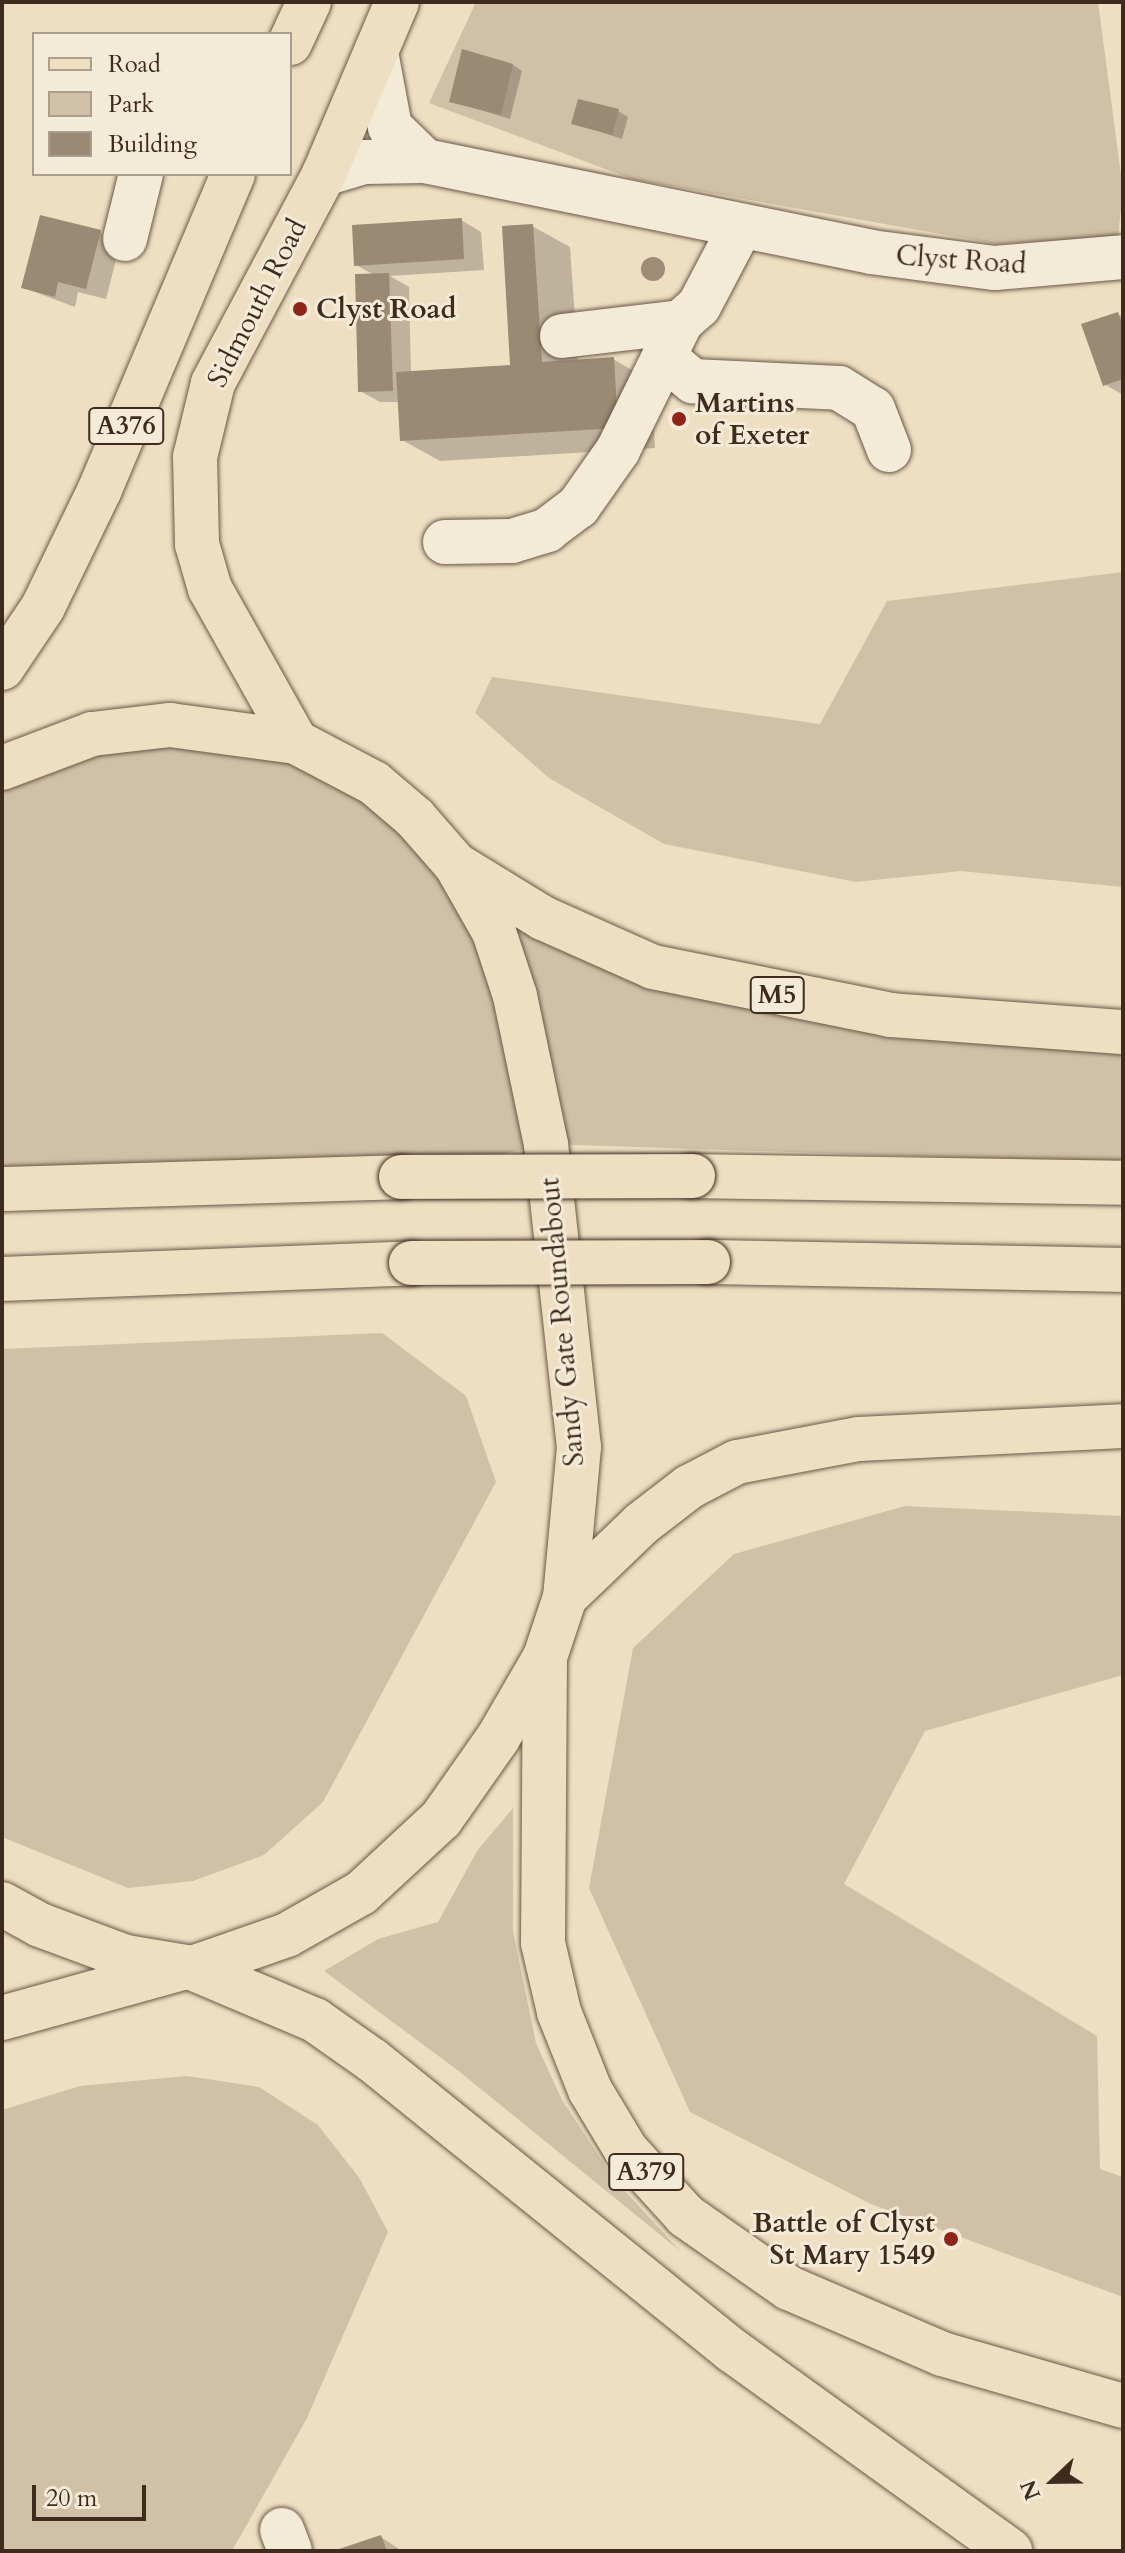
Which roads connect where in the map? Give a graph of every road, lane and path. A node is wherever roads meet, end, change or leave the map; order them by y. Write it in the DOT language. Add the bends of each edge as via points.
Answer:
graph roads {
  1 [pos="309,2"];
  2 [pos="397,2"];
  3 [pos="292,39"];
  4 [pos="376,52"];
  5 [pos="425,161"];
  6 [pos="324,174"];
  7 [pos="141,176"];
  8 [pos="232,176"];
  9 [pos="741,226"];
  10 [pos="125,239"];
  11 [pos="1123,257"];
  12 [pos="562,336"];
  13 [pos="673,340"];
  14 [pos="889,450"];
  15 [pos="445,542"];
  16 [pos="2,668"];
  17 [pos="296,742"];
  18 [pos="2,768"];
  19 [pos="456,865"];
  20 [pos="1123,1032"];
  21 [pos="1123,1183"];
  22 [pos="2,1189"];
  23 [pos="1123,1270"];
  24 [pos="2,1279"];
  25 [pos="1123,1426"];
  26 [pos="565,1597"];
  27 [pos="545,1657"];
  28 [pos="2,1904"];
  29 [pos="187,1968"];
  30 [pos="2,2018"];
  31 [pos="1123,2406"];
  32 [pos="1010,2551"];
  1 -- 3 [label="main road"];
  2 -- 4 [label="main road, Sidmouth Road / A376"];
  4 -- 5 [label="street" via="390,127"];
  4 -- 6 [label="main road, Sidmouth Road / A376"];
  5 -- 6 [label="street, Clyst Road" via="364,162"];
  5 -- 9 [label="street, Clyst Road"];
  6 -- 17 [label="main road, Sidmouth Road / A376" via="213,383 195,457 197,544 210,589"];
  7 -- 10 [label="street"];
  8 -- 16 [label="main road, A376" via="100,489 43,607"];
  9 -- 11 [label="street, Clyst Road" via="871,252 995,268"];
  9 -- 13 [label="street" via="699,306"];
  12 -- 13 [label="street"];
  13 -- 14 [label="street" via="693,381 839,388 873,409"];
  13 -- 15 [label="street" via="618,450 578,507 547,530 512,541"];
  17 -- 18 [label="main road, Sandy Gate Roundabout" via="170,725 92,734"];
  17 -- 19 [label="main road, Sandy Gate Roundabout" via="374,783 415,818"];
  19 -- 20 [label="main road, M5" via="543,918 667,970 890,1015"];
  19 -- 26 [label="main road, Sandy Gate Roundabout" via="494,932 515,996 546,1144 579,1447"];
  21 -- 22 [label="main road, bridge" via="401,1177"];
  23 -- 24 [label="main road, bridge" via="411,1263"];
  25 -- 26 [label="main road" via="859,1439 737,1462 689,1487 641,1524"];
  26 -- 27 [label="main road, Sandy Gate Roundabout"];
  27 -- 29 [label="main road, Sandy Gate Roundabout" via="498,1738 441,1819 361,1893 287,1935"];
  27 -- 31 [label="main road, A379" via="543,1943 574,2051 626,2150 686,2216 789,2288 942,2354"];
  28 -- 29 [label="main road" via="40,1925 126,1957"];
  29 -- 30 [label="main road"];
  29 -- 32 [label="main road" via="315,2020 372,2060 733,2351"];
}
